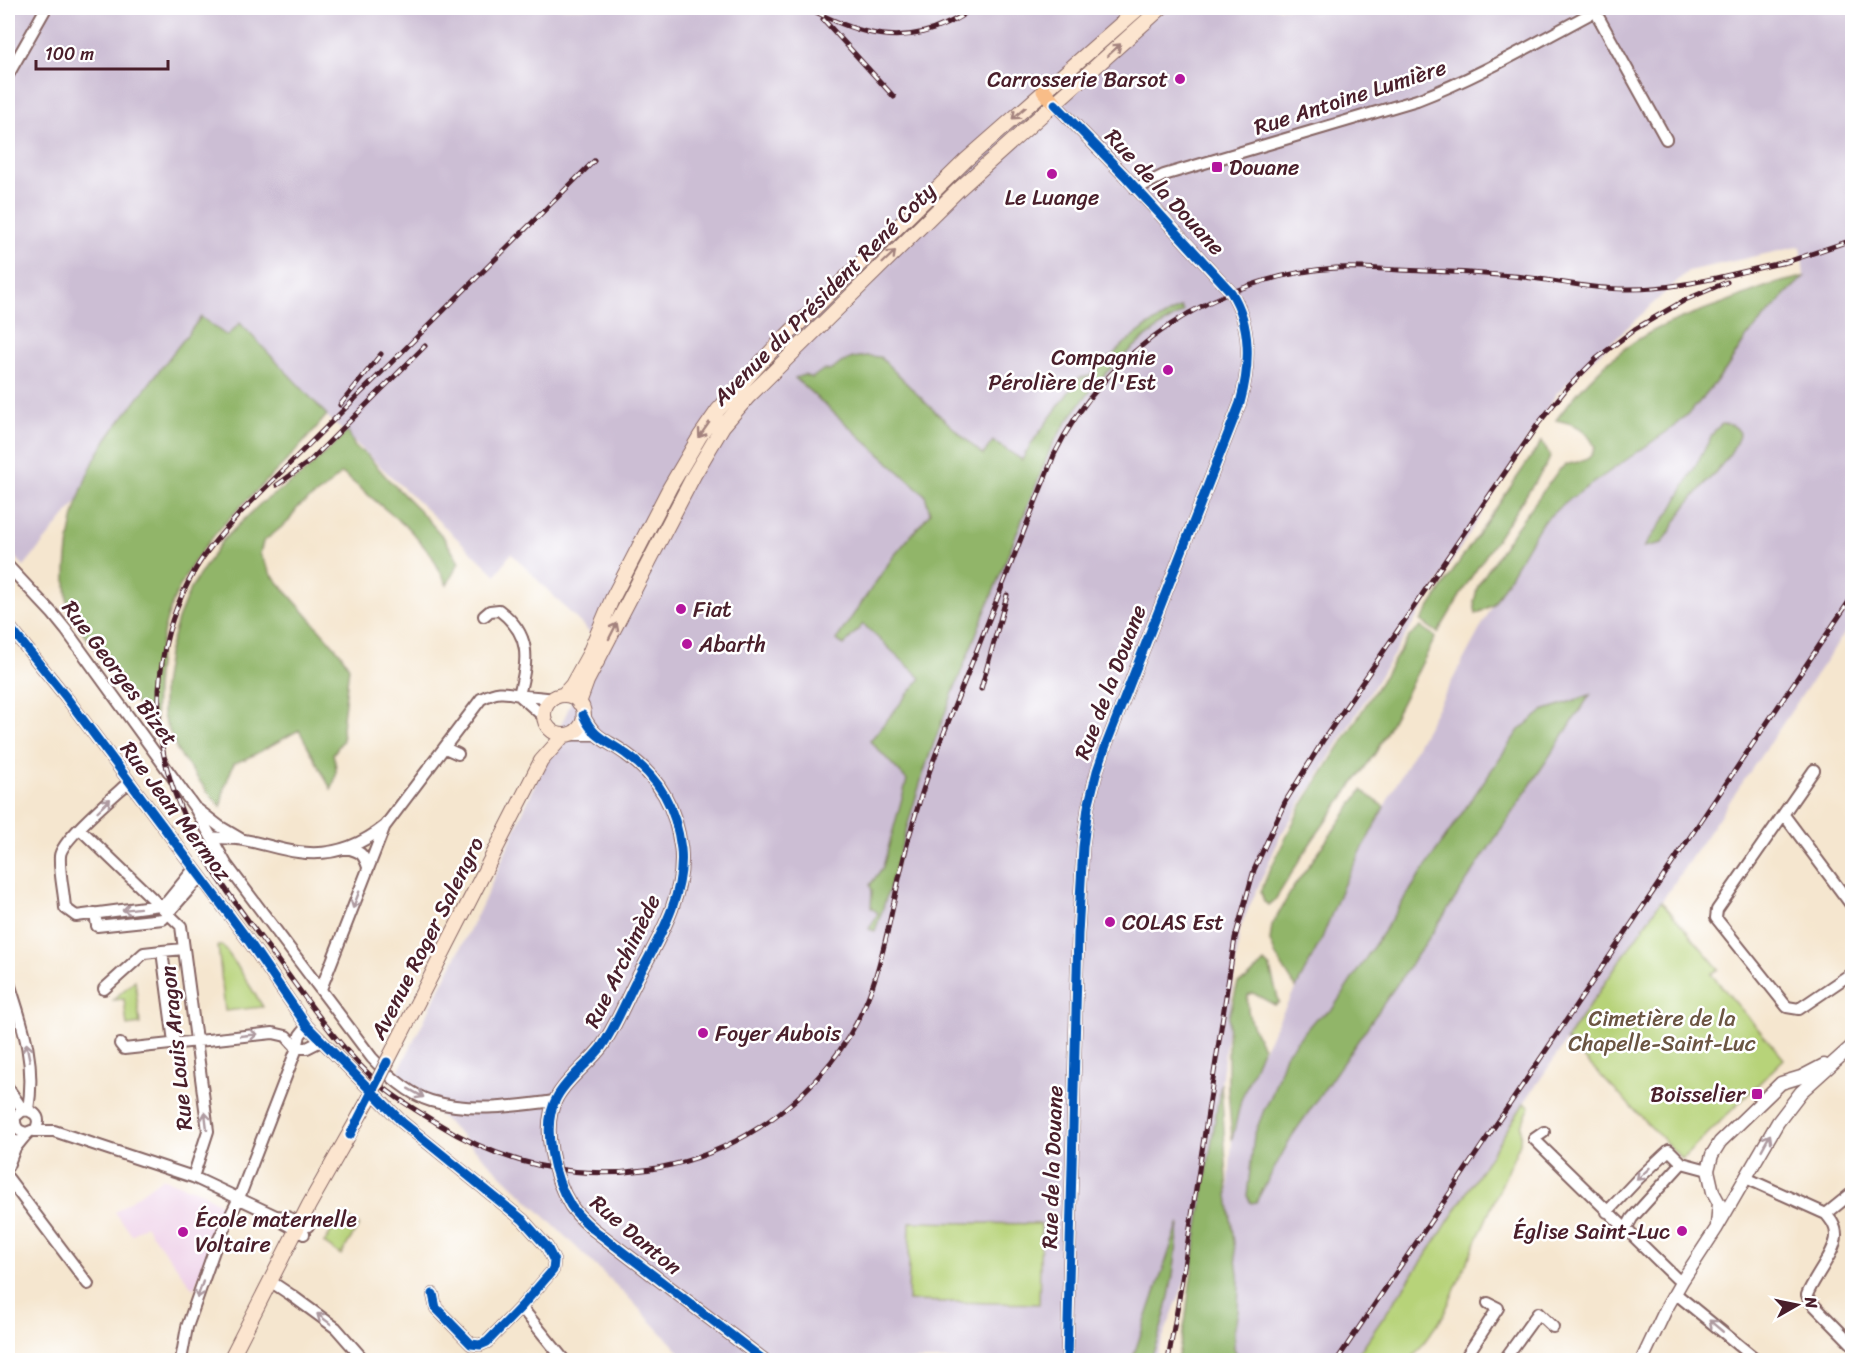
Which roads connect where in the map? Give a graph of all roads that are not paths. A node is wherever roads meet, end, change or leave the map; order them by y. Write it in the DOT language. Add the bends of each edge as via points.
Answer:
graph roads {
  1 [pos="46,8"];
  2 [pos="1139,8"];
  3 [pos="1161,8"];
  4 [pos="1598,9"];
  5 [pos="8,75"];
  6 [pos="1044,91"];
  7 [pos="1055,104"];
  8 [pos="1666,139"];
  9 [pos="1136,189"];
  10 [pos="8,566"];
  11 [pos="484,616"];
  12 [pos="8,626"];
  13 [pos="519,695"];
  14 [pos="558,697"];
  15 [pos="581,709"];
  16 [pos="546,722"];
  17 [pos="596,734"];
  18 [pos="567,735"];
  19 [pos="445,748"];
  20 [pos="458,754"];
  21 [pos="540,761"];
  22 [pos="1814,770"];
  23 [pos="129,782"];
  24 [pos="195,808"];
  25 [pos="1784,815"];
  26 [pos="385,826"];
  27 [pos="80,829"];
  28 [pos="211,837"];
  29 [pos="241,839"];
  30 [pos="346,848"];
  31 [pos="368,867"];
  32 [pos="231,869"];
  33 [pos="197,873"];
  34 [pos="160,905"];
  35 [pos="1852,906"];
  36 [pos="95,913"];
  37 [pos="169,914"];
  38 [pos="184,949"];
  39 [pos="162,951"];
  40 [pos="1852,974"];
  41 [pos="8,980"];
  42 [pos="104,988"];
  43 [pos="321,989"];
  44 [pos="307,1026"];
  45 [pos="196,1041"];
  46 [pos="321,1041"];
  47 [pos="174,1042"];
  48 [pos="120,1044"];
  49 [pos="297,1048"];
  50 [pos="1849,1051"];
  51 [pos="1791,1079"];
  52 [pos="8,1088"];
  53 [pos="1801,1092"];
  54 [pos="555,1101"];
  55 [pos="20,1120"];
  56 [pos="54,1131"];
  57 [pos="1544,1132"];
  58 [pos="1682,1163"];
  59 [pos="8,1166"];
  60 [pos="1708,1170"];
  61 [pos="8,1178"];
  62 [pos="194,1178"];
  63 [pos="1746,1178"];
  64 [pos="1852,1193"];
  65 [pos="239,1198"];
  66 [pos="1733,1200"];
  67 [pos="1719,1203"];
  68 [pos="1607,1212"];
  69 [pos="1826,1214"];
  70 [pos="302,1228"];
  71 [pos="1626,1229"];
  72 [pos="1716,1229"];
  73 [pos="1682,1281"];
  74 [pos="88,1284"];
  75 [pos="274,1284"];
  76 [pos="1675,1293"];
  77 [pos="433,1294"];
  78 [pos="1488,1303"];
  79 [pos="521,1307"];
  80 [pos="1553,1327"];
  81 [pos="1852,1344"];
  82 [pos="181,1360"];
  83 [pos="230,1360"];
  84 [pos="240,1360"];
  85 [pos="364,1360"];
  86 [pos="564,1360"];
  87 [pos="764,1360"];
  88 [pos="1067,1360"];
  89 [pos="1464,1360"];
  90 [pos="1504,1360"];
  91 [pos="1642,1360"];
  92 [pos="1757,1360"];
  1 -- 5 [label="street"];
  2 -- 6 [label="main road, Avenue du Président René Coty"];
  7 -- 3 [label="main road, Avenue du Président René Coty, one-way"];
  4 -- 8 [label="street"];
  4 -- 9 [label="street, Rue Antoine Lumière" via="1447,89 1174,171"];
  6 -- 7 [label="main road"];
  6 -- 14 [label="main road, Avenue du Président René Coty, one-way" via="966,160 775,347 718,410 670,487 572,685"];
  7 -- 9 [label="street, Rue de la Douane"];
  15 -- 7 [label="main road, Avenue du Président René Coty, one-way" via="587,681 723,426 760,383 949,198"];
  9 -- 88 [label="street, Rue de la Douane" via="1235,299 1244,322 1247,366 1240,403 1106,745 1088,809 1078,934"];
  10 -- 24 [label="street, Rue Georges Bizet" via="66,630"];
  11 -- 13 [label="street" via="490,610 499,610 520,632 526,663"];
  12 -- 23 [label="street, Rue Jean Mermoz"];
  13 -- 14 [label="street, Rue Georges Bizet"];
  13 -- 16 [label="street"];
  13 -- 19 [label="street, Rue Georges Bizet" via="500,692 481,699"];
  14 -- 15 [label="main road" via="575,699"];
  14 -- 16 [label="main road" via="546,707"];
  15 -- 17 [label="street, Rue Archimède"];
  15 -- 18 [label="main road" via="580,727"];
  16 -- 18 [label="main road" via="555,733"];
  16 -- 21 [label="main road, Avenue Roger Salengro"];
  17 -- 18 [label="street"];
  17 -- 54 [label="street, Rue Archimède" via="646,771 670,804 681,864 677,891 665,924 617,1019 602,1046"];
  18 -- 21 [label="main road, Avenue Roger Salengro"];
  19 -- 20 [label="street"];
  19 -- 26 [label="street, Rue Georges Bizet"];
  21 -- 70 [label="main road, Avenue Roger Salengro, bridge" via="369,1099 333,1160"];
  22 -- 25 [label="street"];
  27 -- 23 [label="street, one-way"];
  23 -- 33 [label="street, Rue Jean Mermoz"];
  24 -- 28 [label="street, Rue Georges Bizet"];
  24 -- 29 [label="street, Rue Georges Bizet"];
  25 -- 35 [label="street"];
  25 -- 40 [label="street" via="1717,910 1716,918 1787,1007 1799,1009"];
  26 -- 30 [label="street, Rue Georges Bizet" via="364,842"];
  26 -- 31 [label="street"];
  27 -- 34 [label="street"];
  27 -- 36 [label="street" via="62,848 60,857 65,908 76,916"];
  28 -- 29 [label="street, Rue Georges Bizet"];
  28 -- 32 [label="street"];
  29 -- 30 [label="street, Rue Georges Bizet" via="297,852"];
  29 -- 32 [label="street" via="227,852"];
  30 -- 31 [label="street" via="363,855"];
  31 -- 43 [label="street, one-way"];
  32 -- 43 [label="street"];
  33 -- 34 [label="street"];
  33 -- 37 [label="street"];
  33 -- 44 [label="street, Rue Jean Mermoz"];
  34 -- 36 [label="street, one-way"];
  34 -- 37 [label="street"];
  36 -- 37 [label="street" via="97,926 163,919"];
  37 -- 38 [label="street, Rue Louis Aragon" via="181,926"];
  38 -- 39 [label="street, Rue Louis Aragon"];
  38 -- 45 [label="street, Rue Louis Aragon"];
  39 -- 42 [label="street, Rue Louis Aragon" via="144,953"];
  39 -- 47 [label="street, Rue Louis Aragon"];
  55 -- 41 [label="street, one-way" via="32,1084 28,1049"];
  43 -- 54 [label="street, one-way" via="372,1058 401,1085 430,1100 461,1107 495,1108"];
  44 -- 46 [label="street, Rue Jean Mermoz"];
  44 -- 49 [label="street"];
  45 -- 47 [label="street"];
  45 -- 49 [label="street, one-way" via="273,1033 282,1034"];
  62 -- 45 [label="street, Rue Louis Aragon, one-way" via="208,1131"];
  46 -- 49 [label="street"];
  46 -- 79 [label="street, Rue Jean Mermoz" via="402,1122 523,1220 547,1247 554,1261 553,1270"];
  47 -- 48 [label="street" via="124,1049"];
  49 -- 65 [label="street"];
  50 -- 51 [label="street"];
  50 -- 53 [label="street"];
  51 -- 53 [label="street" via="1801,1083"];
  51 -- 60 [label="street" via="1781,1083 1721,1141"];
  52 -- 55 [label="street"];
  63 -- 53 [label="street, one-way" via="1778,1122"];
  54 -- 87 [label="street, Rue Danton" via="549,1130 552,1155 567,1197 581,1218"];
  55 -- 56 [label="street"];
  55 -- 56 [label="street" via="37,1126 38,1120"];
  55 -- 59 [label="street"];
  56 -- 62 [label="street"];
  57 -- 68 [label="street" via="1534,1139"];
  58 -- 60 [label="street"];
  58 -- 68 [label="street, one-way" via="1669,1150"];
  58 -- 71 [label="street"];
  60 -- 67 [label="street"];
  61 -- 74 [label="street"];
  62 -- 65 [label="street"];
  63 -- 66 [label="street"];
  63 -- 69 [label="street"];
  64 -- 69 [label="street"];
  65 -- 70 [label="street"];
  65 -- 82 [label="street, one-way" via="212,1255 187,1328"];
  66 -- 67 [label="street"];
  66 -- 72 [label="street"];
  67 -- 72 [label="street"];
  68 -- 71 [label="street"];
  69 -- 81 [label="street" via="1833,1222 1835,1244 1807,1294"];
  70 -- 75 [label="main road, Avenue Roger Salengro"];
  71 -- 73 [label="street"];
  72 -- 73 [label="street"];
  73 -- 76 [label="street"];
  75 -- 83 [label="main road, Avenue Roger Salengro"];
  75 -- 84 [label="main road, Avenue Roger Salengro"];
  85 -- 75 [label="street, one-way" via="336,1328"];
  76 -- 91 [label="street"];
  92 -- 76 [label="street, one-way"];
  77 -- 79 [label="street" via="436,1308 471,1344 487,1342"];
  78 -- 89 [label="street" via="1498,1308"];
  79 -- 86 [label="street"];
  80 -- 90 [label="street" via="1538,1313"];
}
